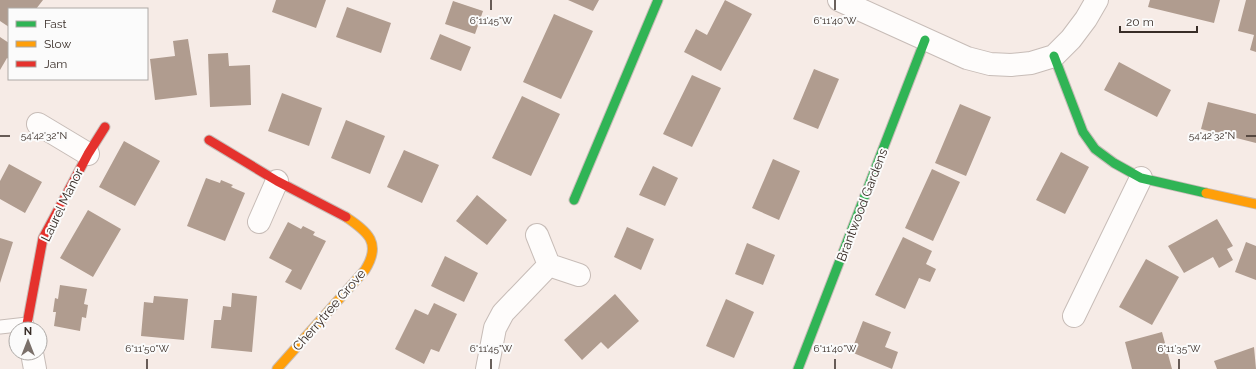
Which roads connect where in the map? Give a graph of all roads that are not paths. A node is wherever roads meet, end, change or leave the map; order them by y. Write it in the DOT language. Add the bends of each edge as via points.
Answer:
graph roads {
  1 [pos="658,0"];
  2 [pos="839,0"];
  3 [pos="1097,0"];
  4 [pos="925,40"];
  5 [pos="1054,56"];
  6 [pos="38,124"];
  7 [pos="105,127"];
  8 [pos="209,140"];
  9 [pos="88,154"];
  10 [pos="1141,178"];
  11 [pos="277,181"];
  12 [pos="574,200"];
  13 [pos="1256,204"];
  14 [pos="259,222"];
  15 [pos="536,235"];
  16 [pos="549,265"];
  17 [pos="579,275"];
  18 [pos="1074,316"];
  19 [pos="28,321"];
  20 [pos="277,369"];
  21 [pos="487,369"];
  22 [pos="798,369"];
  1 -- 12 [label="street"];
  2 -- 4 [label="street"];
  3 -- 5 [label="street" via="1071,39"];
  4 -- 5 [label="street" via="967,58 990,64 1031,63"];
  4 -- 22 [label="street, Brantwood Gardens"];
  5 -- 10 [label="street" via="1083,132 1095,149"];
  6 -- 9 [label="street, Laurel Manor"];
  7 -- 9 [label="street, Laurel Manor"];
  8 -- 11 [label="street, Cherrytree Grove"];
  9 -- 19 [label="street, Laurel Manor" via="43,238"];
  10 -- 13 [label="street"];
  10 -- 18 [label="street"];
  11 -- 14 [label="street"];
  11 -- 20 [label="street, Cherrytree Grove" via="352,222 368,234 374,246 365,270"];
  15 -- 16 [label="street"];
  16 -- 17 [label="street"];
  16 -- 21 [label="street" via="503,313 495,328"];
}
